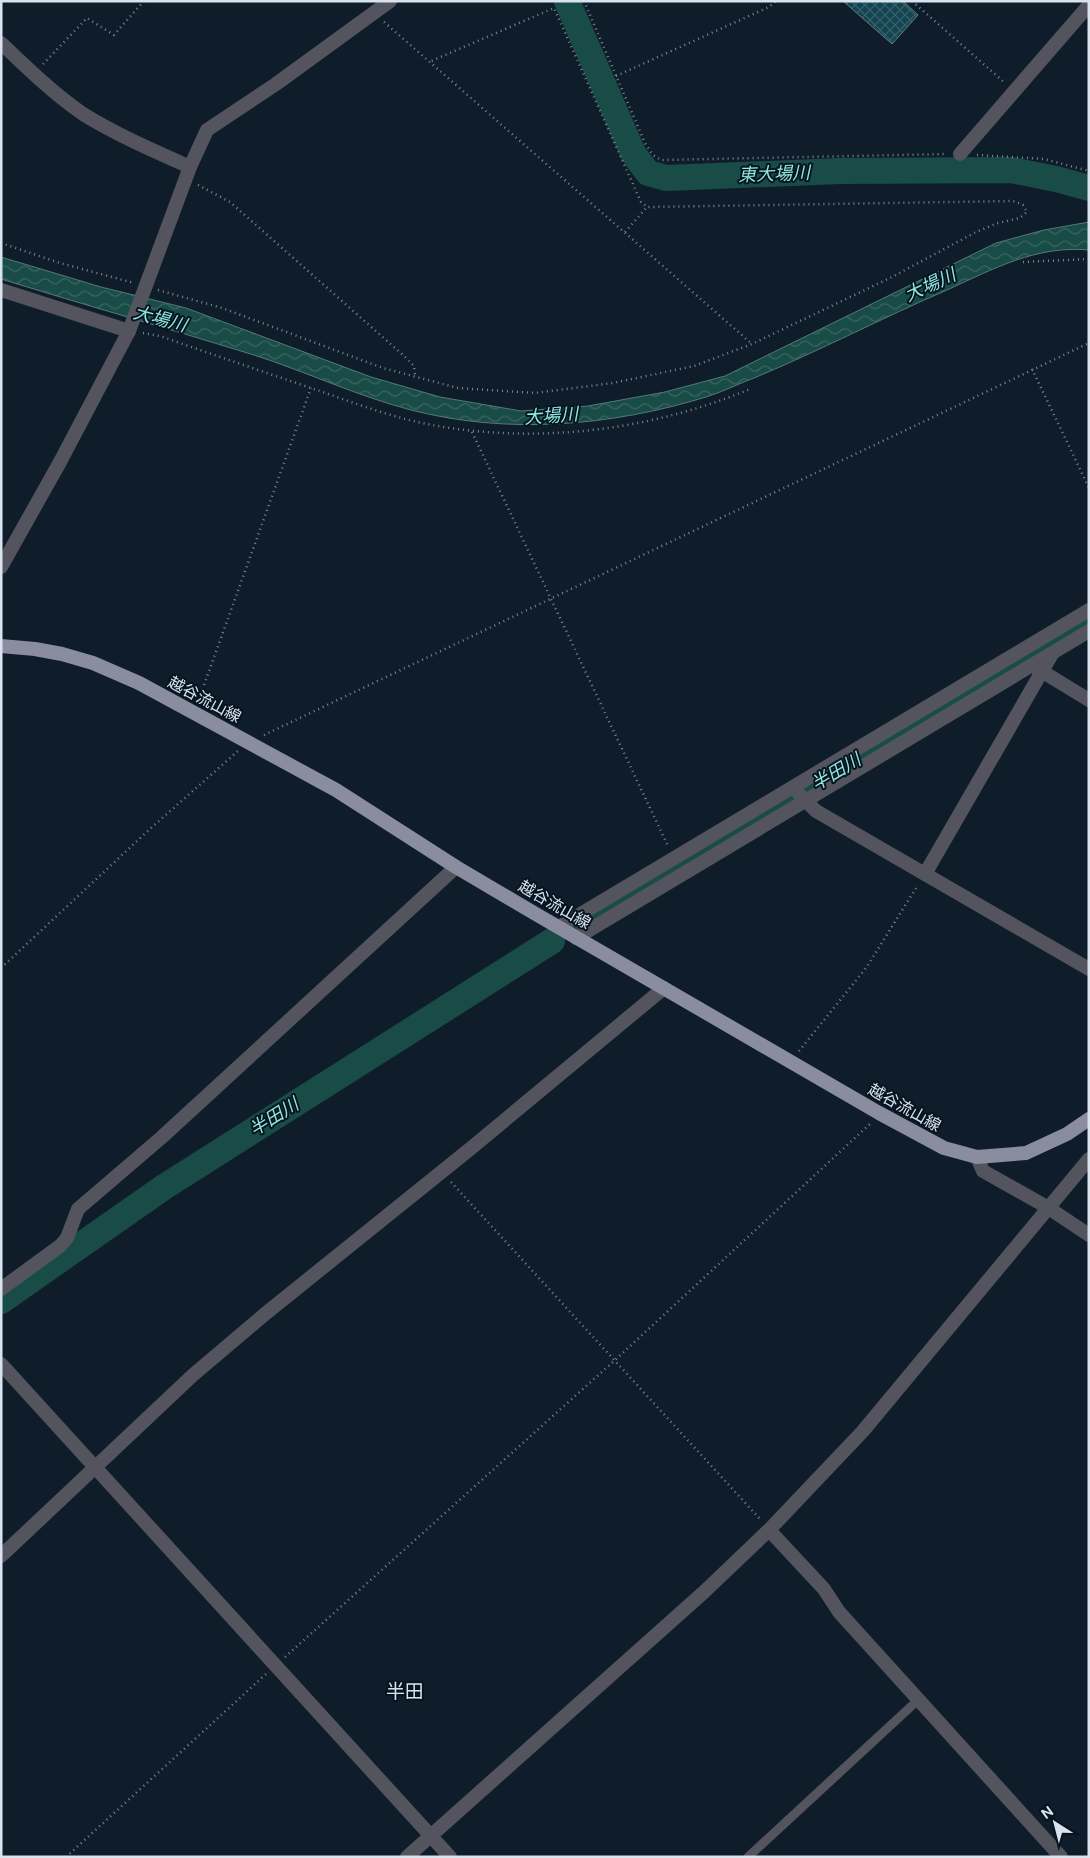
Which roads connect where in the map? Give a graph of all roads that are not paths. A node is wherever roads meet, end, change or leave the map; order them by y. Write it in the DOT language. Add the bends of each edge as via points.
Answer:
graph roads {
  1 [pos="390,1"];
  2 [pos="1088,6"];
  3 [pos="1,43"];
  4 [pos="960,154"];
  5 [pos="188,173"];
  6 [pos="1,290"];
  7 [pos="130,327"];
  8 [pos="1,567"];
  9 [pos="1089,610"];
  10 [pos="1089,631"];
  11 [pos="1,646"];
  12 [pos="1028,663"];
  13 [pos="1089,700"];
  14 [pos="798,793"];
  15 [pos="456,867"];
  16 [pos="925,874"];
  17 [pos="559,927"];
  18 [pos="576,938"];
  19 [pos="1089,969"];
  20 [pos="664,988"];
  21 [pos="1089,1119"];
  22 [pos="977,1157"];
  23 [pos="1089,1159"];
  24 [pos="1047,1207"];
  25 [pos="1089,1235"];
  26 [pos="1,1289"];
  27 [pos="1,1364"];
  28 [pos="96,1469"];
  29 [pos="769,1530"];
  30 [pos="1,1556"];
  31 [pos="918,1700"];
  32 [pos="431,1836"];
  33 [pos="407,1857"];
  34 [pos="450,1857"];
  35 [pos="748,1857"];
  36 [pos="1061,1857"];
  1 -- 5 [label="street" via="207,130"];
  2 -- 4 [label="street"];
  3 -- 5 [label="street" via="33,74 83,113"];
  5 -- 7 [label="street"];
  6 -- 7 [label="street"];
  7 -- 8 [label="street"];
  9 -- 12 [label="street"];
  10 -- 12 [label="street"];
  11 -- 15 [label="main road, 越谷流山線" via="35,649 93,663 139,683 336,790"];
  12 -- 13 [label="street"];
  12 -- 14 [label="street"];
  12 -- 14 [label="street"];
  12 -- 16 [label="street"];
  14 -- 16 [label="street" via="816,811"];
  14 -- 17 [label="street" via="674,857"];
  14 -- 18 [label="street"];
  15 -- 17 [label="main road, 越谷流山線"];
  15 -- 26 [label="street" via="162,1137 78,1209 67,1238 60,1246"];
  16 -- 19 [label="street"];
  17 -- 18 [label="main road, 越谷流山線"];
  18 -- 20 [label="main road, 越谷流山線"];
  20 -- 22 [label="main road, 越谷流山線" via="879,1113 944,1148"];
  20 -- 28 [label="street" via="265,1314 194,1375"];
  21 -- 22 [label="main road, 越谷流山線" via="1067,1134 1026,1153"];
  22 -- 24 [label="street" via="983,1170"];
  23 -- 24 [label="street"];
  24 -- 25 [label="street"];
  24 -- 29 [label="street" via="863,1431"];
  27 -- 28 [label="street"];
  28 -- 30 [label="street"];
  28 -- 32 [label="street"];
  29 -- 31 [label="street"];
  29 -- 32 [label="street"];
  31 -- 35 [label="lane"];
  31 -- 36 [label="street"];
  32 -- 33 [label="street"];
  32 -- 34 [label="street"];
}
